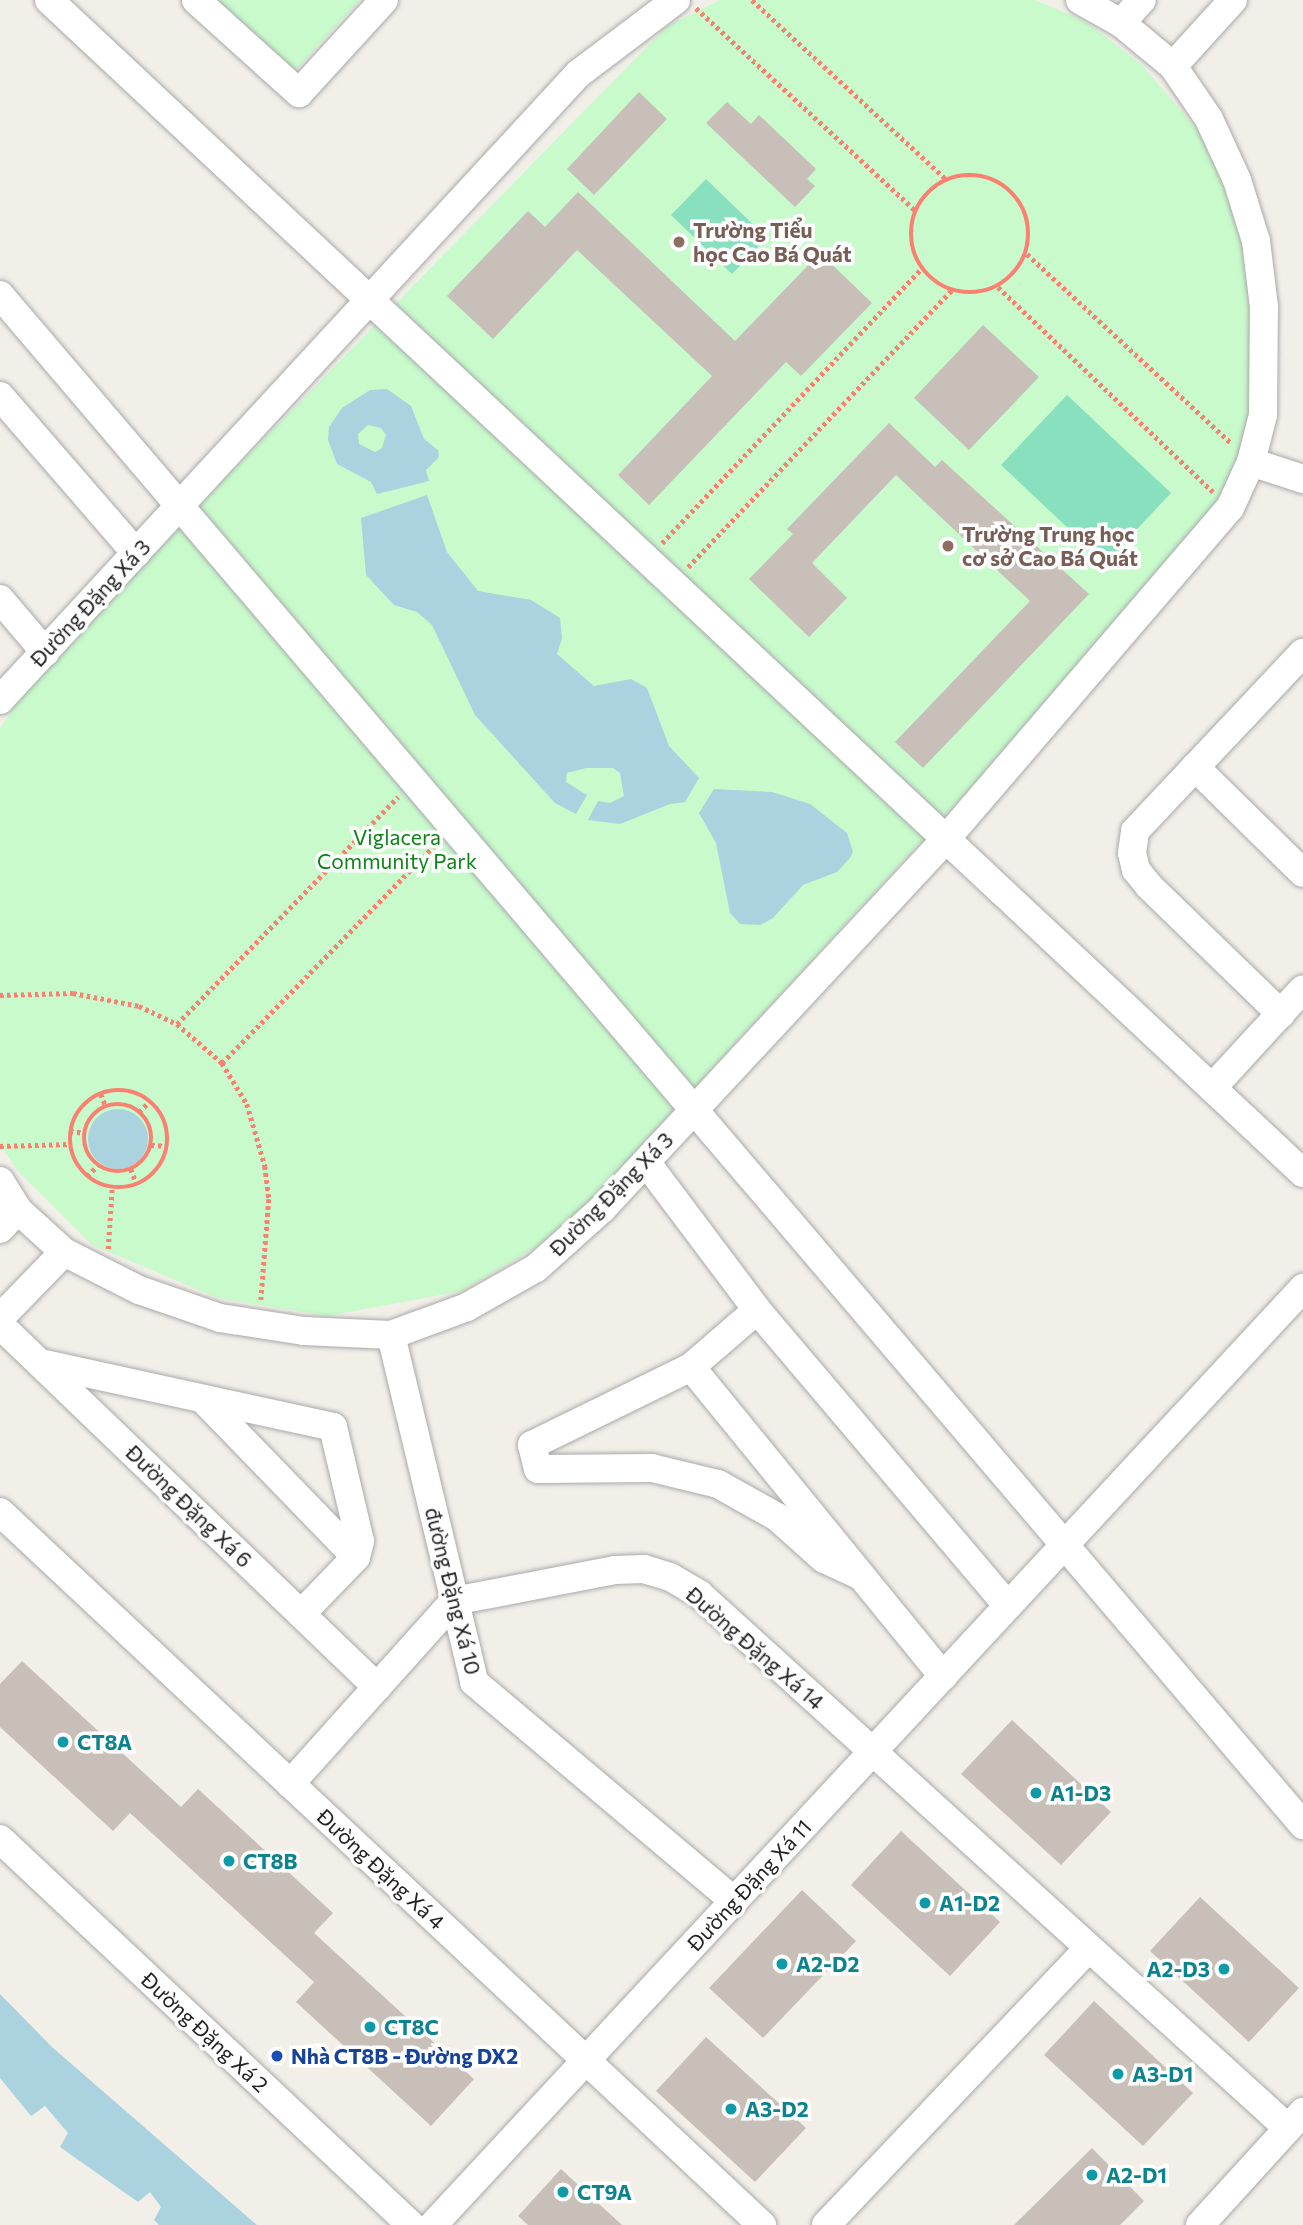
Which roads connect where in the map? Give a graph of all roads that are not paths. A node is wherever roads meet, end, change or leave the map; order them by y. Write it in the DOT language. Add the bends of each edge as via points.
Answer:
graph roads {
  1 [pos="49,0"];
  2 [pos="196,0"];
  3 [pos="383,0"];
  4 [pos="676,0"];
  5 [pos="1080,0"];
  6 [pos="1142,0"];
  7 [pos="1233,0"];
  8 [pos="1121,23"];
  9 [pos="1172,66"];
  10 [pos="0,295"];
  11 [pos="370,300"];
  12 [pos="0,396"];
  13 [pos="1251,462"];
  14 [pos="1303,479"];
  15 [pos="180,506"];
  16 [pos="136,553"];
  17 [pos="0,599"];
  18 [pos="45,652"];
  19 [pos="1303,653"];
  20 [pos="0,700"];
  21 [pos="1195,767"];
  22 [pos="946,839"];
  23 [pos="1303,873"];
  24 [pos="1303,989"];
  25 [pos="1280,1014"];
  26 [pos="1212,1088"];
  27 [pos="693,1111"];
  28 [pos="646,1162"];
  29 [pos="1303,1173"];
  30 [pos="0,1181"];
  31 [pos="9,1219"];
  32 [pos="64,1252"];
  33 [pos="1303,1288"];
  34 [pos="757,1310"];
  35 [pos="0,1318"];
  36 [pos="0,1325"];
  37 [pos="391,1335"];
  38 [pos="40,1363"];
  39 [pos="691,1367"];
  40 [pos="203,1399"];
  41 [pos="0,1513"];
  42 [pos="1065,1544"];
  43 [pos="356,1557"];
  44 [pos="859,1576"];
  45 [pos="454,1601"];
  46 [pos="1008,1606"];
  47 [pos="301,1614"];
  48 [pos="943,1676"];
  49 [pos="377,1687"];
  50 [pos="873,1751"];
  51 [pos="290,1784"];
  52 [pos="1303,1825"];
  53 [pos="0,1839"];
  54 [pos="734,1901"];
  55 [pos="1089,1948"];
  56 [pos="586,2060"];
  57 [pos="1296,2120"];
  58 [pos="411,2225"];
  59 [pos="433,2225"];
  60 [pos="762,2225"];
  61 [pos="826,2225"];
  62 [pos="1200,2225"];
  1 -- 11 [label="street"];
  2 -- 3 [label="street" via="299,93"];
  4 -- 11 [label="street, Đường Đặng Xá 3" via="578,75"];
  5 -- 8 [label="street, Đường Đặng Xá 3"];
  6 -- 8 [label="street"];
  7 -- 9 [label="street"];
  8 -- 9 [label="street, Đường Đặng Xá 3"];
  9 -- 13 [label="street, Đường Đặng Xá 3" via="1209,119 1237,180 1256,241 1266,368 1263,415"];
  10 -- 15 [label="street"];
  11 -- 15 [label="street, Đường Đặng Xá 3"];
  11 -- 22 [label="street"];
  12 -- 16 [label="street"];
  13 -- 14 [label="street"];
  13 -- 22 [label="street, Đường Đặng Xá 3" via="1230,508"];
  15 -- 16 [label="street, Đường Đặng Xá 3"];
  15 -- 27 [label="street"];
  16 -- 18 [label="street, Đường Đặng Xá 3"];
  17 -- 18 [label="street"];
  18 -- 20 [label="street, Đường Đặng Xá 3"];
  19 -- 21 [label="street"];
  21 -- 23 [label="street"];
  21 -- 25 [label="street" via="1135,831 1132,853 1136,870"];
  22 -- 26 [label="street"];
  22 -- 27 [label="street, Đường Đặng Xá 3"];
  24 -- 25 [label="street"];
  25 -- 26 [label="street"];
  26 -- 29 [label="street"];
  27 -- 28 [label="street, Đường Đặng Xá 3"];
  27 -- 42 [label="street"];
  28 -- 34 [label="street"];
  28 -- 37 [label="street, Đường Đặng Xá 3" via="536,1268 467,1307"];
  30 -- 31 [label="street, Đường Đặng Xá 3"];
  31 -- 32 [label="street, Đường Đặng Xá 3"];
  32 -- 35 [label="street"];
  32 -- 37 [label="street, Đường Đặng Xá 3" via="139,1290 220,1318"];
  33 -- 42 [label="street, Đường Đặng Xá 11"];
  34 -- 39 [label="street"];
  34 -- 46 [label="street"];
  36 -- 38 [label="street, Đường Đặng Xá 6"];
  37 -- 45 [label="street, đường Đặng Xá 10"];
  38 -- 40 [label="street"];
  38 -- 47 [label="street, Đường Đặng Xá 6"];
  39 -- 44 [label="street"];
  39 -- 44 [label="street" via="532,1445 538,1469 653,1468 718,1484 777,1517 824,1559"];
  40 -- 43 [label="street"];
  40 -- 43 [label="street" via="333,1427 360,1541"];
  41 -- 51 [label="street, Đường Đặng Xá 4"];
  42 -- 46 [label="street, Đường Đặng Xá 11"];
  42 -- 52 [label="street"];
  43 -- 47 [label="street"];
  44 -- 48 [label="street"];
  45 -- 49 [label="street"];
  45 -- 50 [label="street, Đường Đặng Xá 14" via="615,1570 644,1569 670,1577 699,1594"];
  45 -- 54 [label="street, đường Đặng Xá 10" via="474,1682"];
  46 -- 48 [label="street, Đường Đặng Xá 11"];
  47 -- 49 [label="street, Đường Đặng Xá 6"];
  48 -- 50 [label="street, Đường Đặng Xá 11"];
  49 -- 51 [label="street"];
  50 -- 54 [label="street, Đường Đặng Xá 11"];
  50 -- 55 [label="street, Đường Đặng Xá 14"];
  51 -- 56 [label="street, Đường Đặng Xá 4"];
  53 -- 58 [label="street, Đường Đặng Xá 2"];
  54 -- 56 [label="street, Đường Đặng Xá 11"];
  55 -- 57 [label="street, Đường Đặng Xá 14"];
  55 -- 61 [label="street"];
  56 -- 59 [label="street, Đường Đặng Xá 11"];
  56 -- 60 [label="street, Đường Đặng Xá 4"];
  57 -- 62 [label="street"];
}
